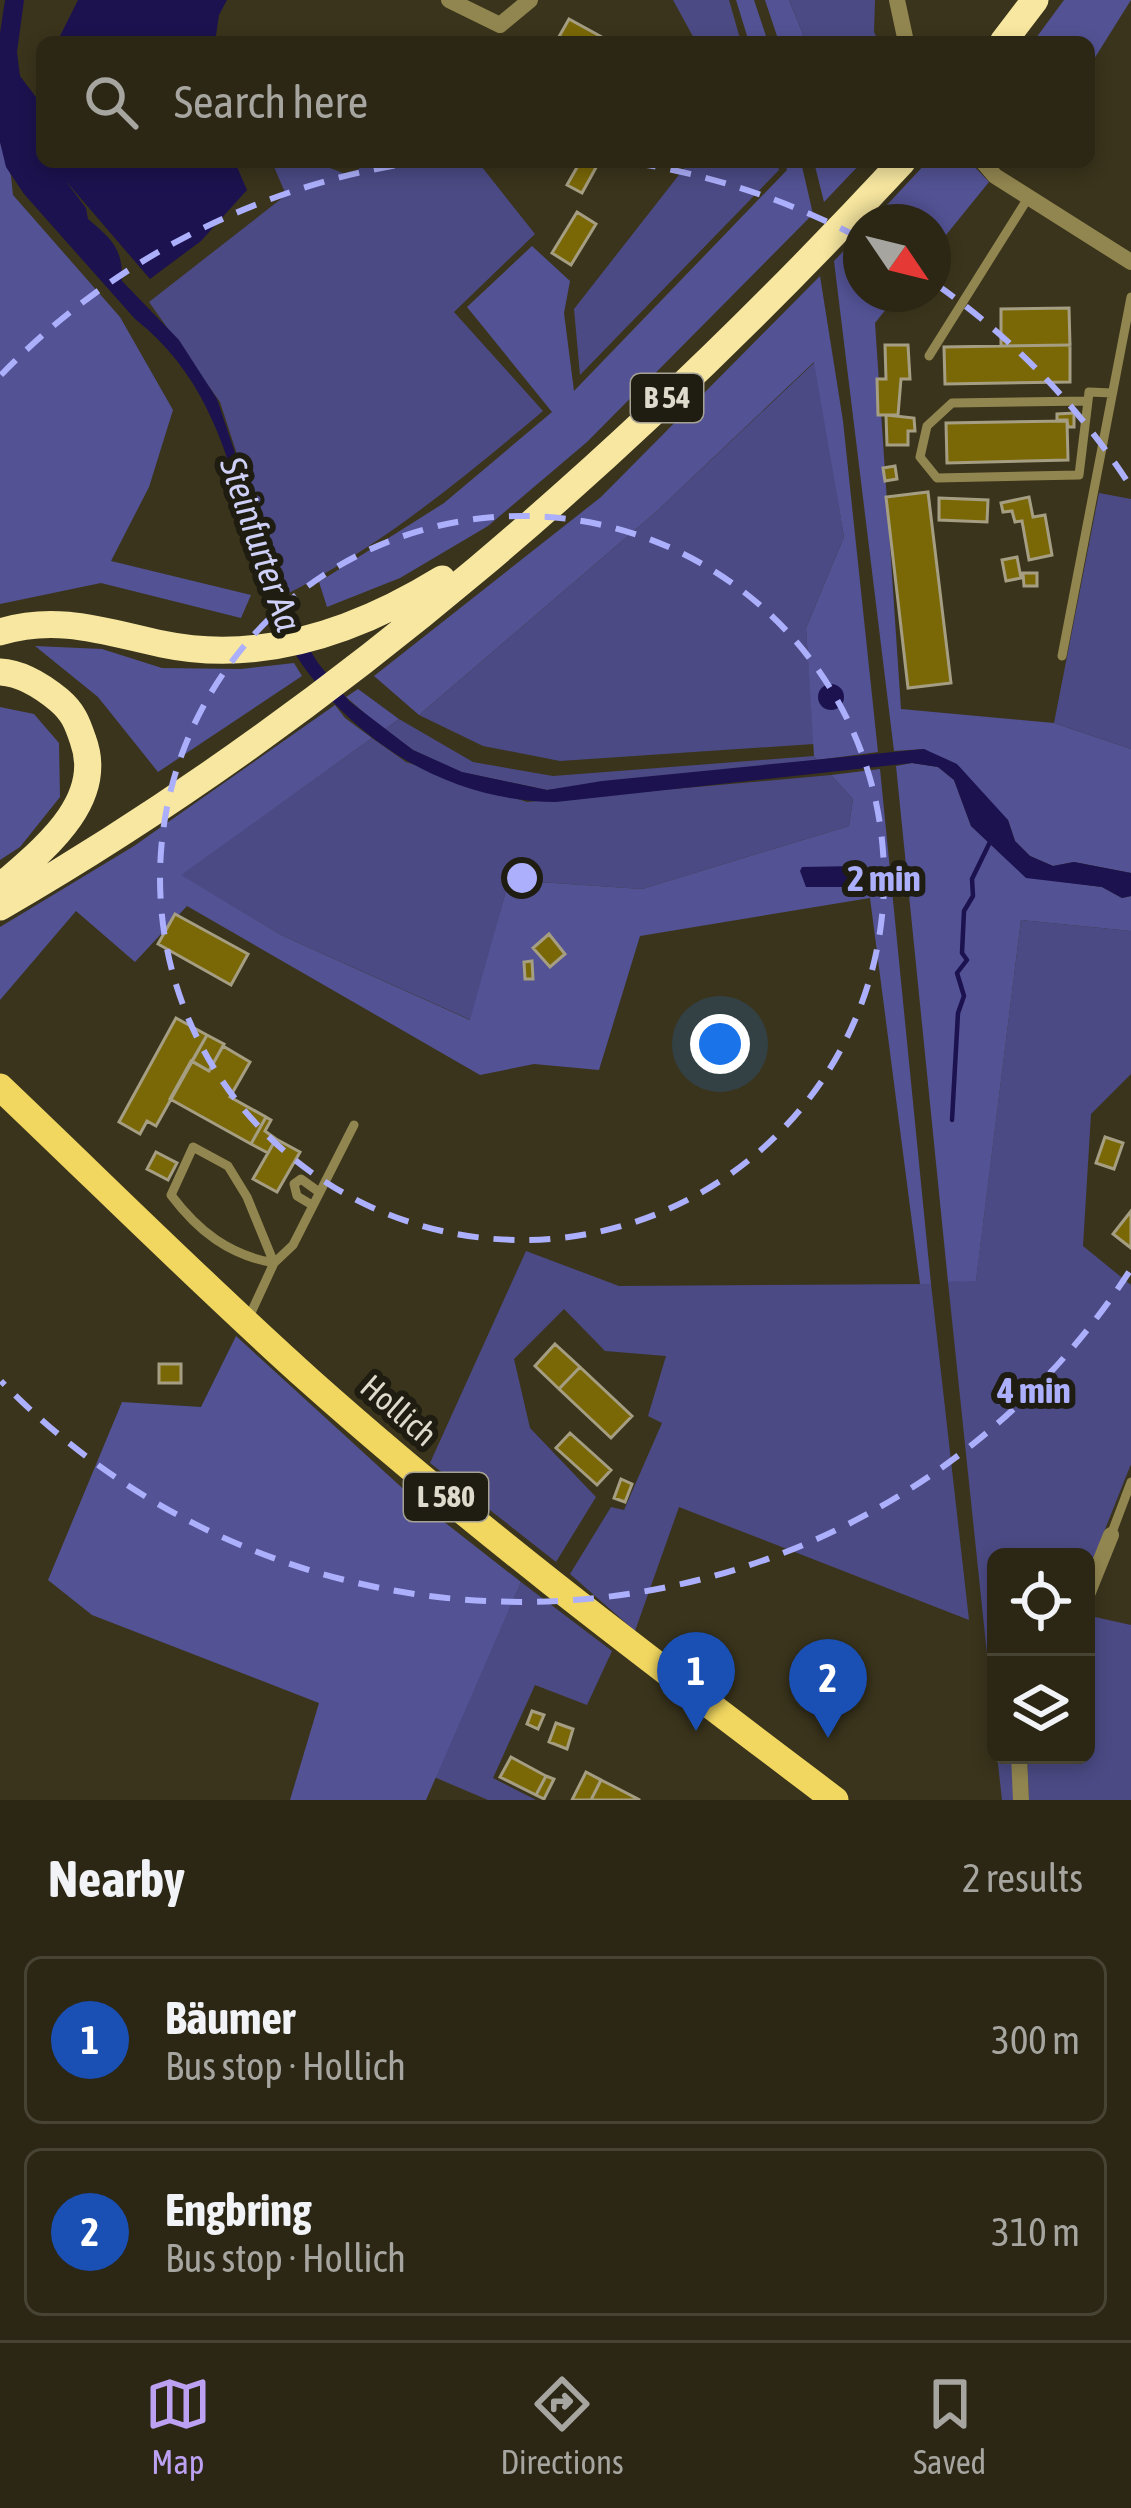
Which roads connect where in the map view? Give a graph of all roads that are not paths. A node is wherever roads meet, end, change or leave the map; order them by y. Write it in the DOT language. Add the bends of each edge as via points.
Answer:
graph roads {
  1 [pos="449,0"];
  2 [pos="530,0"];
  3 [pos="896,0"];
  4 [pos="1035,0"];
  5 [pos="905,36"];
  6 [pos="1008,36"];
  7 [pos="896,168"];
  8 [pos="988,168"];
  9 [pos="1028,198"];
  10 [pos="1131,262"];
  11 [pos="1131,296"];
  12 [pos="929,356"];
  13 [pos="1112,393"];
  14 [pos="1088,401"];
  15 [pos="528,526"];
  16 [pos="0,632"];
  17 [pos="1062,656"];
  18 [pos="0,672"];
  19 [pos="291,713"];
  20 [pos="0,888"];
  21 [pos="0,907"];
  22 [pos="0,1087"];
  23 [pos="354,1125"];
  24 [pos="319,1192"];
  25 [pos="312,1205"];
  26 [pos="274,1263"];
  27 [pos="247,1322"];
  28 [pos="1131,1482"];
  29 [pos="1111,1535"];
  30 [pos="1095,1575"];
  31 [pos="1020,1764"];
  32 [pos="835,1800"];
  33 [pos="1022,1800"];
  1 -- 2 [label="street" via="500,25"];
  3 -- 5 [label="street"];
  4 -- 6 [label="highway"];
  7 -- 15 [label="highway, B 54"];
  8 -- 9 [label="street"];
  9 -- 10 [label="street"];
  9 -- 12 [label="lane"];
  11 -- 13 [label="lane"];
  13 -- 14 [label="lane" via="1089,392"];
  13 -- 17 [label="lane"];
  14 -- 14 [label="lane" via="1079,476 937,478 920,457 927,426 952,403"];
  15 -- 16 [label="highway" via="360,623 241,651 63,623"];
  15 -- 19 [label="highway, B 54"];
  18 -- 20 [label="highway" via="15,673 73,712 88,780 72,815"];
  19 -- 20 [label="highway, B 54"];
  19 -- 21 [label="highway, B 54" via="173,800"];
  22 -- 27 [label="main road, Hollich / L 580"];
  23 -- 24 [label="lane"];
  24 -- 25 [label="lane"];
  24 -- 25 [label="lane" via="307,1180 294,1184"];
  25 -- 26 [label="lane" via="293,1245"];
  26 -- 26 [label="lane" via="222,1246 171,1195 193,1147 228,1166"];
  26 -- 27 [label="lane"];
  27 -- 32 [label="main road, Hollich / L 580" via="446,1497"];
  28 -- 29 [label="lane"];
  29 -- 30 [label="street"];
  31 -- 33 [label="street"];
}
